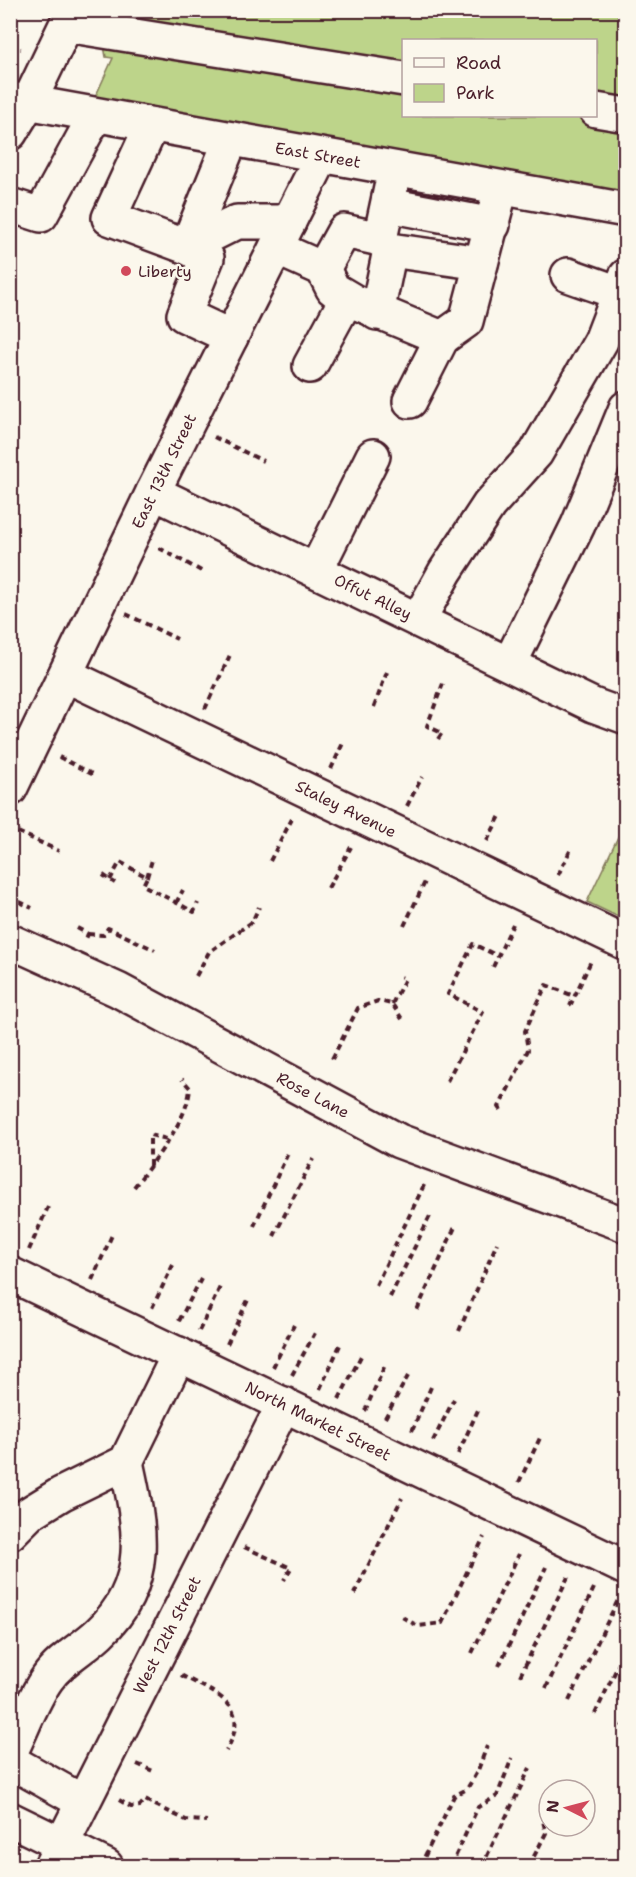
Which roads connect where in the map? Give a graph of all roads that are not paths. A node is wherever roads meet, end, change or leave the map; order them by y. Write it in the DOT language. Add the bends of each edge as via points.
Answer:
graph roads {
  1 [pos="70,18"];
  2 [pos="402,79"];
  3 [pos="20,100"];
  4 [pos="597,110"];
  5 [pos="626,115"];
  6 [pos="95,116"];
  7 [pos="152,125"];
  8 [pos="10,133"];
  9 [pos="231,139"];
  10 [pos="322,156"];
  11 [pos="394,169"];
  12 [pos="501,188"];
  13 [pos="10,205"];
  14 [pos="388,206"];
  15 [pos="626,210"];
  16 [pos="493,225"];
  17 [pos="282,235"];
  18 [pos="385,244"];
  19 [pos="187,247"];
  20 [pos="481,263"];
  21 [pos="323,269"];
  22 [pos="568,274"];
  23 [pos="622,285"];
  24 [pos="347,298"];
  25 [pos="377,312"];
  26 [pos="231,337"];
  27 [pos="442,338"];
  28 [pos="310,366"];
  29 [pos="410,401"];
  30 [pos="626,408"];
  31 [pos="373,456"];
  32 [pos="153,492"];
  33 [pos="316,570"];
  34 [pos="419,619"];
  35 [pos="510,663"];
  36 [pos="66,675"];
  37 [pos="626,717"];
  38 [pos="10,789"];
  39 [pos="10,941"];
  40 [pos="626,944"];
  41 [pos="626,1225"];
  42 [pos="18,1265"];
  43 [pos="184,1340"];
  44 [pos="287,1393"];
  45 [pos="126,1462"];
  46 [pos="10,1533"];
  47 [pos="626,1568"];
  48 [pos="10,1753"];
  49 [pos="10,1761"];
  50 [pos="45,1780"];
  51 [pos="83,1802"];
  52 [pos="17,1822"];
  53 [pos="56,1856"];
  54 [pos="106,1866"];
  1 -- 2 [label="street"];
  1 -- 3 [label="street"];
  3 -- 6 [label="street, East Street"];
  3 -- 8 [label="street"];
  4 -- 5 [label="street"];
  6 -- 7 [label="street, East Street"];
  6 -- 13 [label="street" via="41,215"];
  7 -- 9 [label="street, East Street"];
  7 -- 19 [label="street" via="109,218"];
  9 -- 10 [label="street, East Street"];
  9 -- 19 [label="street"];
  10 -- 11 [label="street, East Street"];
  10 -- 17 [label="street, East 13th Street"];
  11 -- 12 [label="street, East Street"];
  11 -- 14 [label="street"];
  12 -- 15 [label="street, East Street"];
  12 -- 16 [label="street"];
  14 -- 16 [label="street"];
  14 -- 18 [label="street"];
  16 -- 20 [label="street"];
  17 -- 19 [label="street" via="237,222"];
  17 -- 21 [label="street"];
  17 -- 26 [label="street, East 13th Street"];
  18 -- 20 [label="street"];
  18 -- 21 [label="street" via="344,231"];
  18 -- 25 [label="street"];
  19 -- 26 [label="street" via="207,258 184,315"];
  20 -- 27 [label="street" via="466,321"];
  21 -- 24 [label="street" via="333,289"];
  22 -- 23 [label="street"];
  23 -- 34 [label="street" via="601,341 536,453 489,505"];
  24 -- 25 [label="street"];
  24 -- 28 [label="street"];
  25 -- 27 [label="street"];
  26 -- 32 [label="street, East 13th Street"];
  27 -- 29 [label="street"];
  30 -- 35 [label="street" via="578,525"];
  31 -- 33 [label="street"];
  32 -- 33 [label="street, Offut Alley"];
  32 -- 36 [label="street, East 13th Street"];
  33 -- 34 [label="street, Offut Alley"];
  34 -- 35 [label="street, Offut Alley"];
  35 -- 37 [label="street, Offut Alley" via="593,705"];
  36 -- 38 [label="street, East 13th Street"];
  36 -- 40 [label="street, Staley Avenue"];
  39 -- 41 [label="street, Rose Lane" via="118,990 399,1141"];
  42 -- 43 [label="street, North Market Street"];
  43 -- 44 [label="street, North Market Street"];
  43 -- 45 [label="street"];
  44 -- 47 [label="street, North Market Street"];
  44 -- 51 [label="street, West 12th Street"];
  45 -- 46 [label="street" via="61,1494 30,1513"];
  45 -- 48 [label="street" via="138,1521 140,1551 135,1576 125,1601 99,1633 74,1651 47,1679"];
  49 -- 50 [label="street"];
  50 -- 51 [label="street"];
  50 -- 52 [label="street"];
  51 -- 53 [label="street, West 12th Street"];
  52 -- 53 [label="street"];
  53 -- 54 [label="street"];
}
